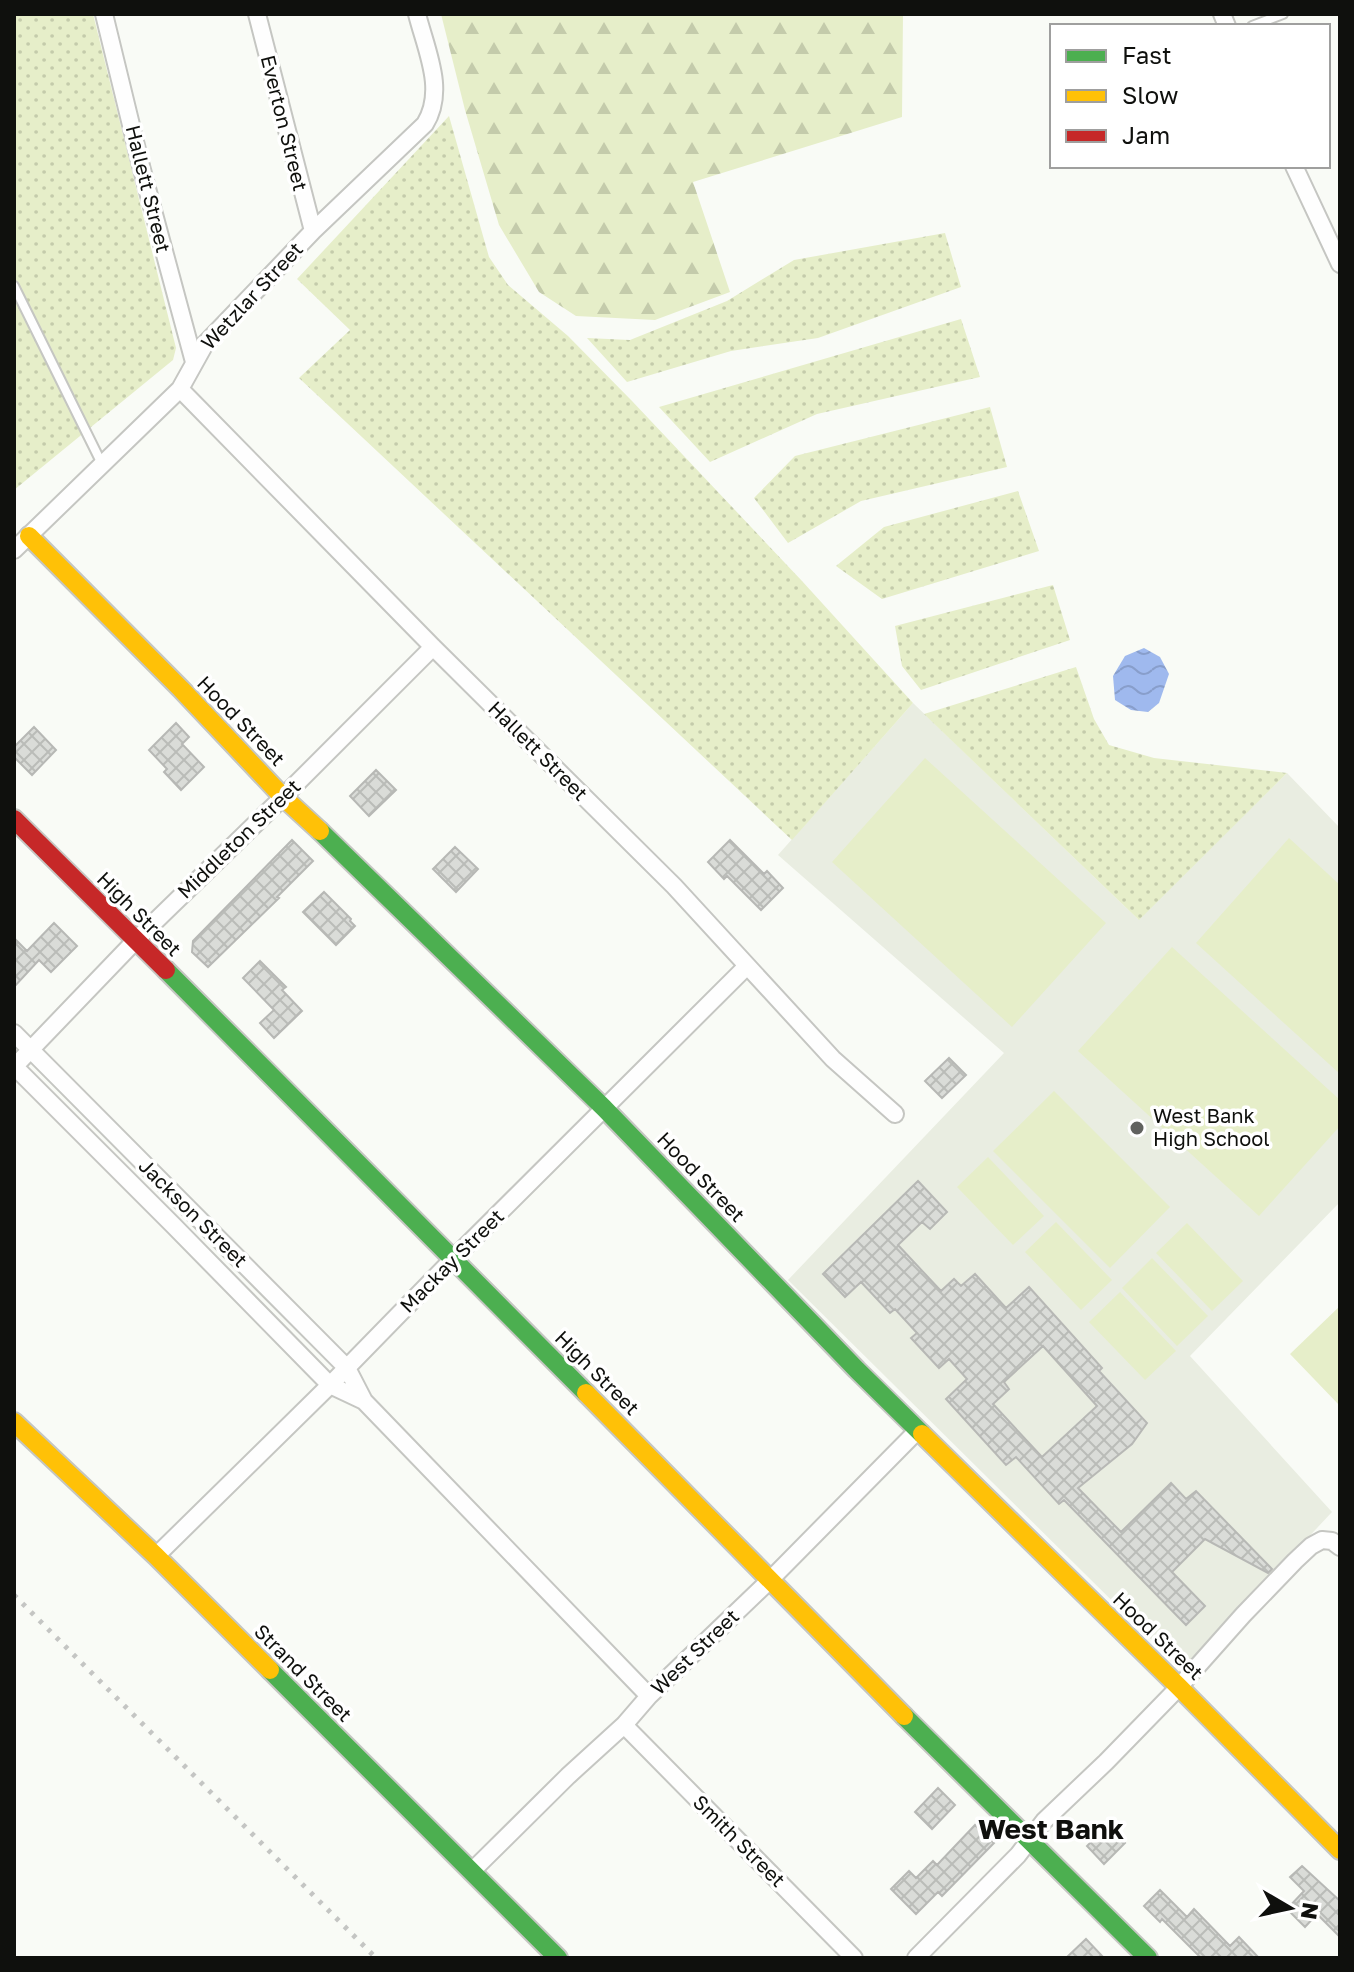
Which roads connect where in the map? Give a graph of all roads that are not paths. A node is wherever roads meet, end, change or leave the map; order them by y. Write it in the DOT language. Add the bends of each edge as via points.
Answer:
graph roads {
  1 [pos="104,14"];
  2 [pos="257,14"];
  3 [pos="417,14"];
  4 [pos="1283,14"];
  5 [pos="1257,24"];
  6 [pos="1295,168"];
  7 [pos="313,231"];
  8 [pos="1340,264"];
  9 [pos="14,286"];
  10 [pos="194,362"];
  11 [pos="180,389"];
  12 [pos="102,464"];
  13 [pos="29,536"];
  14 [pos="14,550"];
  15 [pos="433,647"];
  16 [pos="283,797"];
  17 [pos="14,819"];
  18 [pos="135,941"];
  19 [pos="747,966"];
  20 [pos="14,1033"];
  21 [pos="31,1050"];
  22 [pos="14,1067"];
  23 [pos="604,1108"];
  24 [pos="895,1114"];
  25 [pos="452,1260"];
  26 [pos="347,1368"];
  27 [pos="330,1385"];
  28 [pos="364,1401"];
  29 [pos="14,1422"];
  30 [pos="918,1430"];
  31 [pos="1340,1547"];
  32 [pos="156,1556"];
  33 [pos="770,1580"];
  34 [pos="1179,1687"];
  35 [pos="649,1696"];
  36 [pos="624,1725"];
  37 [pos="1028,1840"];
  38 [pos="1340,1850"];
  39 [pos="471,1872"];
  40 [pos="558,1958"];
  41 [pos="854,1958"];
  42 [pos="916,1958"];
  43 [pos="1148,1958"];
  1 -- 10 [label="street, Hallett Street"];
  2 -- 7 [label="street, Everton Street"];
  3 -- 7 [label="street, Wetzlar Street" via="436,91 425,124"];
  4 -- 5 [label="lane"];
  6 -- 8 [label="street"];
  7 -- 10 [label="street, Wetzlar Street"];
  9 -- 12 [label="lane"];
  10 -- 11 [label="street, Wetzlar Street"];
  11 -- 12 [label="street, Wetzlar Street"];
  11 -- 15 [label="street, Hallett Street"];
  12 -- 13 [label="street, Wetzlar Street"];
  13 -- 14 [label="street, Wetzlar Street"];
  13 -- 16 [label="street, Hood Street"];
  15 -- 16 [label="street, Middleton Street"];
  15 -- 19 [label="street, Hallett Street" via="674,886"];
  16 -- 18 [label="street, Middleton Street"];
  16 -- 23 [label="street, Hood Street"];
  17 -- 18 [label="street, High Street"];
  18 -- 21 [label="street, Middleton Street"];
  18 -- 25 [label="street, High Street"];
  19 -- 23 [label="street, Mackay Street"];
  19 -- 24 [label="street, Hallett Street" via="833,1059"];
  20 -- 21 [label="street, Jackson Street"];
  21 -- 22 [label="street, Middleton Street"];
  21 -- 26 [label="street, Jackson Street"];
  22 -- 27 [label="street, Jackson Street"];
  23 -- 25 [label="street, Mackay Street"];
  23 -- 30 [label="street, Hood Street"];
  25 -- 26 [label="street, Mackay Street"];
  25 -- 33 [label="street, High Street"];
  26 -- 27 [label="street, Mackay Street"];
  26 -- 28 [label="street, Jackson Street"];
  27 -- 28 [label="street, Jackson Street"];
  27 -- 32 [label="street, Mackay Street"];
  28 -- 35 [label="street, Jackson Street"];
  29 -- 32 [label="street, Strand Street"];
  30 -- 33 [label="street, West Street"];
  30 -- 34 [label="street, Hood Street"];
  31 -- 34 [label="street" via="1319,1542 1291,1566"];
  32 -- 39 [label="street, Strand Street"];
  33 -- 35 [label="street, West Street"];
  33 -- 37 [label="street, High Street"];
  34 -- 37 [label="street"];
  34 -- 38 [label="street, Hood Street"];
  35 -- 36 [label="street, West Street"];
  36 -- 39 [label="street, West Street"];
  36 -- 41 [label="street, Smith Street"];
  37 -- 42 [label="street"];
  37 -- 43 [label="street, High Street"];
  39 -- 40 [label="street, Strand Street"];
}
